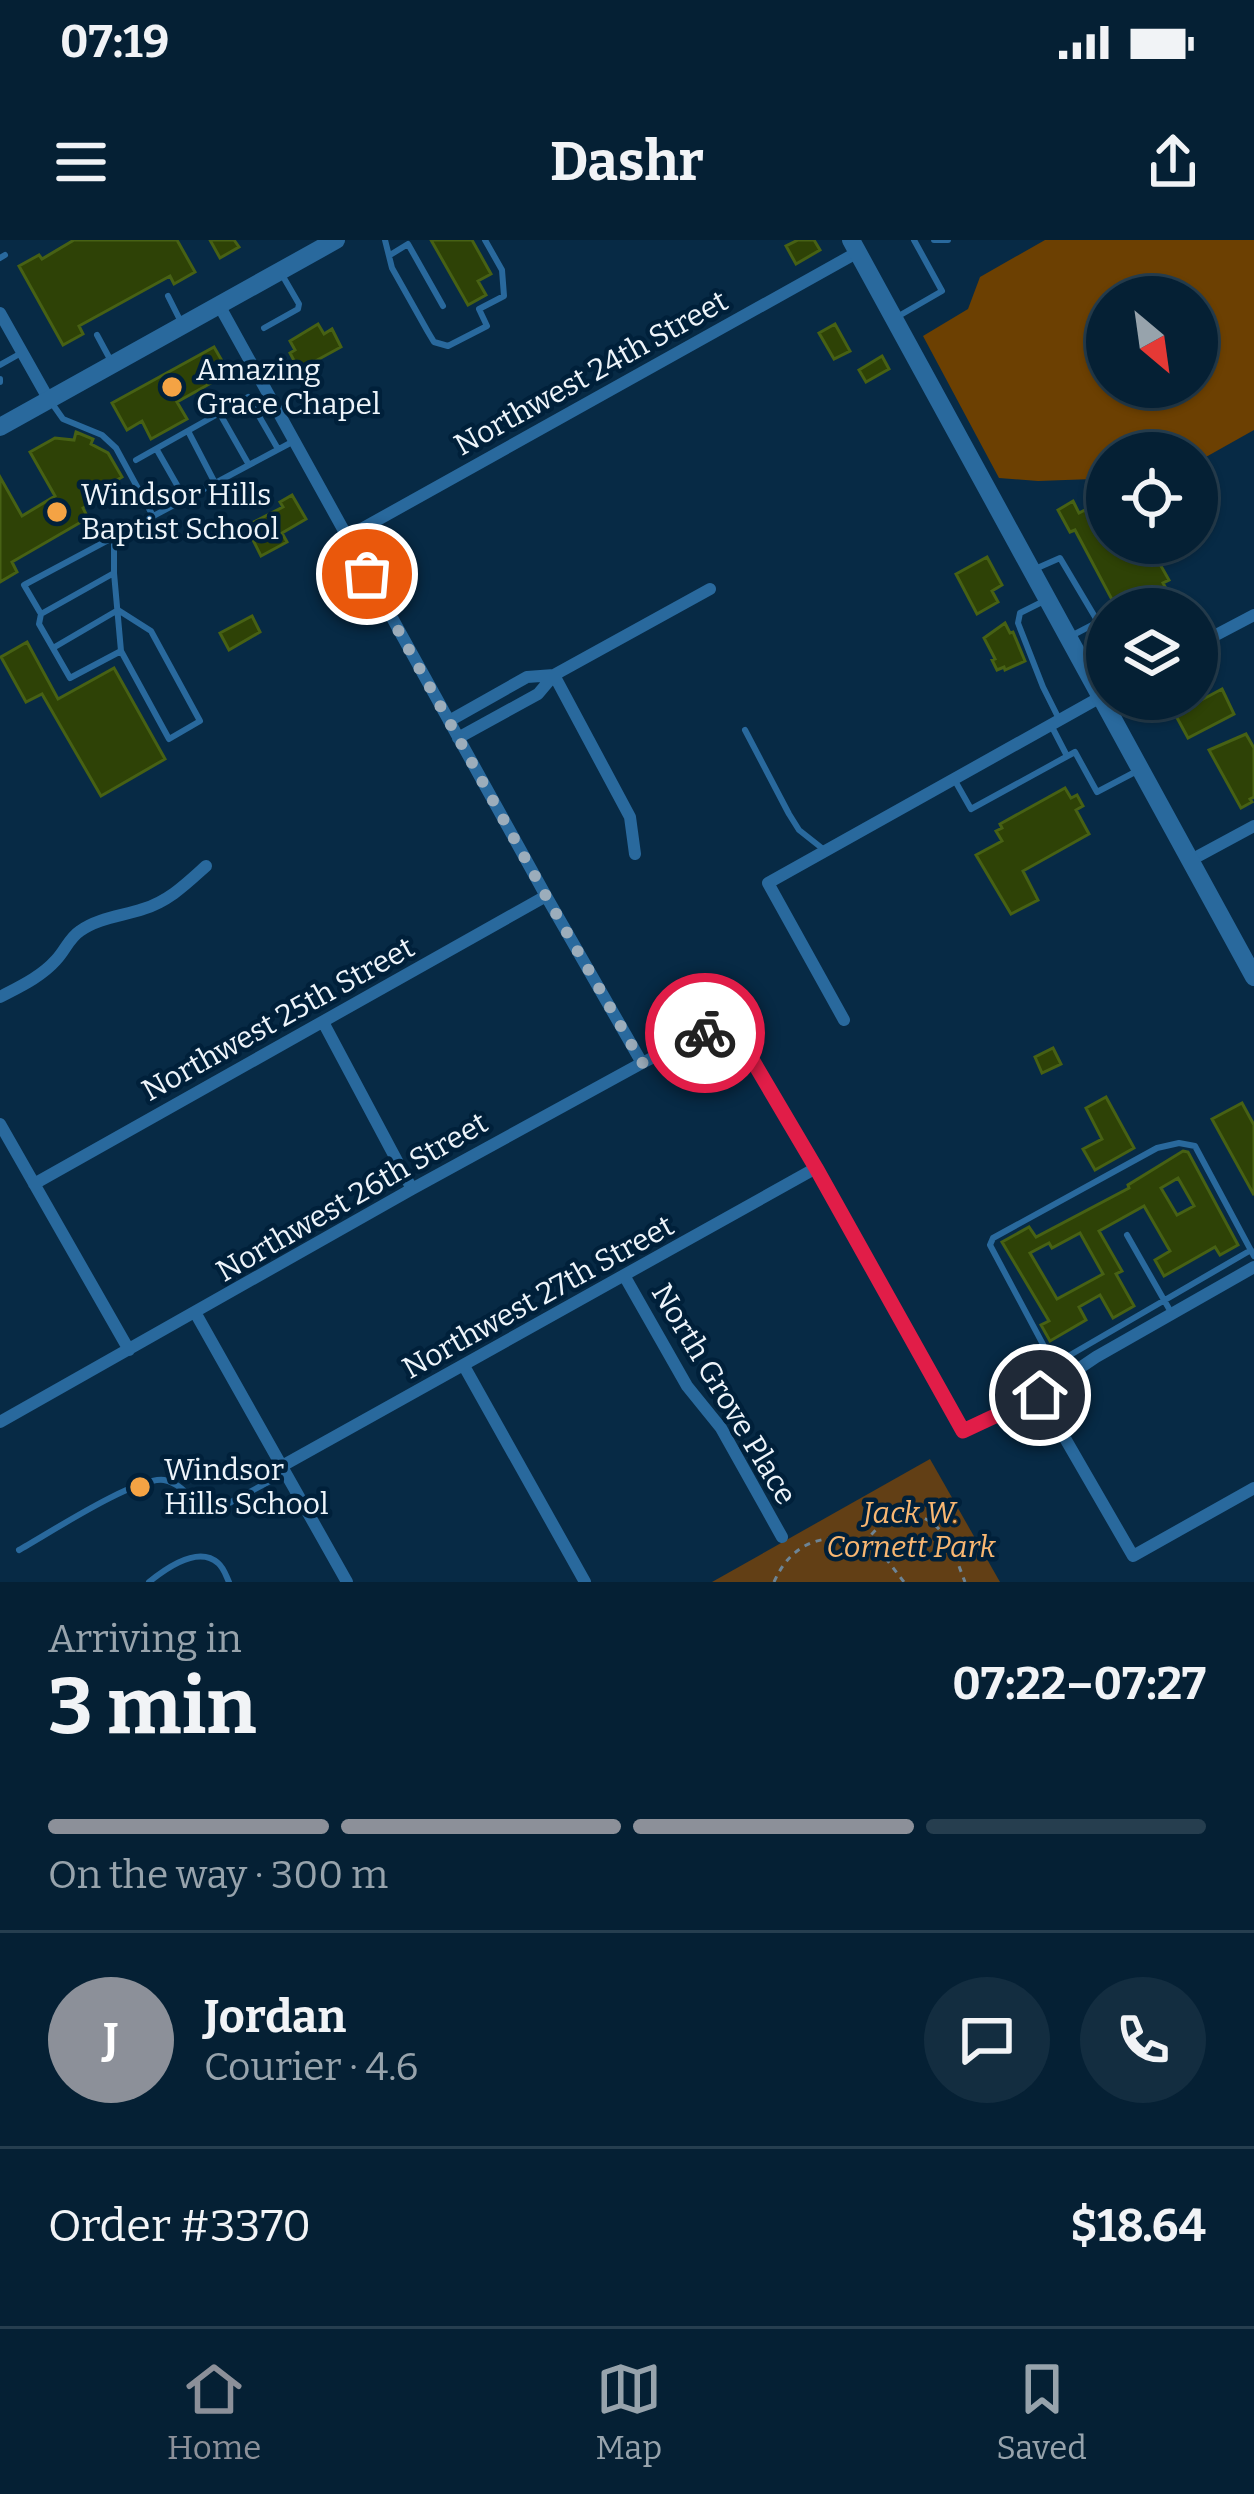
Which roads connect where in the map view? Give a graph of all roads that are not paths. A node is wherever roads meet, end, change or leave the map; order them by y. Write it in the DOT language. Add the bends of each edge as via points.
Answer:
graph roads {
  1 [pos="336,240"];
  2 [pos="385,240"];
  3 [pos="485,240"];
  4 [pos="914,240"];
  5 [pos="934,240"];
  6 [pos="948,240"];
  7 [pos="412,242"];
  8 [pos="858,245"];
  9 [pos="390,255"];
  10 [pos="280,271"];
  11 [pos="168,296"];
  12 [pos="218,305"];
  13 [pos="443,306"];
  14 [pos="0,313"];
  15 [pos="894,319"];
  16 [pos="183,325"];
  17 [pos="264,328"];
  18 [pos="4,331"];
  19 [pos="97,335"];
  20 [pos="22,352"];
  21 [pos="285,362"];
  22 [pos="113,364"];
  23 [pos="0,365"];
  24 [pos="258,377"];
  25 [pos="49,400"];
  26 [pos="220,413"];
  27 [pos="0,427"];
  28 [pos="188,431"];
  29 [pos="294,441"];
  30 [pos="157,449"];
  31 [pos="278,449"];
  32 [pos="136,460"];
  33 [pos="249,465"];
  34 [pos="215,483"];
  35 [pos="184,499"];
  36 [pos="153,516"];
  37 [pos="114,537"];
  38 [pos="347,537"];
  39 [pos="1031,571"];
  40 [pos="114,573"];
  41 [pos="710,589"];
  42 [pos="1047,599"];
  43 [pos="1086,602"];
  44 [pos="118,610"];
  45 [pos="41,614"];
  46 [pos="1254,615"];
  47 [pos="1086,628"];
  48 [pos="1218,631"];
  49 [pos="1068,638"];
  50 [pos="53,649"];
  51 [pos="122,651"];
  52 [pos="1086,667"];
  53 [pos="554,675"];
  54 [pos="501,692"];
  55 [pos="1086,706"];
  56 [pos="511,709"];
  57 [pos="1116,720"];
  58 [pos="449,721"];
  59 [pos="1056,722"];
  60 [pos="746,730"];
  61 [pos="458,738"];
  62 [pos="1067,756"];
  63 [pos="1140,769"];
  64 [pos="954,779"];
  65 [pos="1254,826"];
  66 [pos="826,851"];
  67 [pos="635,854"];
  68 [pos="1191,860"];
  69 [pos="206,866"];
  70 [pos="546,896"];
  71 [pos="1254,977"];
  72 [pos="0,998"];
  73 [pos="844,1020"];
  74 [pos="323,1022"];
  75 [pos="642,1063"];
  76 [pos="0,1124"];
  77 [pos="816,1168"];
  78 [pos="34,1184"];
  79 [pos="412,1189"];
  80 [pos="1127,1235"];
  81 [pos="1251,1260"];
  82 [pos="625,1277"];
  83 [pos="1164,1300"];
  84 [pos="196,1314"];
  85 [pos="1172,1314"];
  86 [pos="129,1350"];
  87 [pos="1053,1365"];
  88 [pos="464,1366"];
  89 [pos="1061,1380"];
  90 [pos="1040,1395"];
  91 [pos="0,1422"];
  92 [pos="284,1469"];
  93 [pos="1254,1488"];
  94 [pos="782,1537"];
  95 [pos="20,1550"];
  96 [pos="149,1582"];
  97 [pos="229,1582"];
  98 [pos="347,1582"];
  99 [pos="585,1582"];
  1 -- 10 [label="main road"];
  2 -- 9 [label="lane"];
  3 -- 9 [label="lane" via="502,270 504,296 479,310 487,326 448,346 434,343"];
  4 -- 15 [label="lane" via="942,291"];
  5 -- 6 [label="lane"];
  7 -- 9 [label="lane"];
  7 -- 13 [label="lane"];
  8 -- 15 [label="main road"];
  8 -- 38 [label="street, Northwest 24th Street"];
  10 -- 12 [label="main road"];
  10 -- 17 [label="lane" via="298,309"];
  11 -- 16 [label="lane"];
  12 -- 16 [label="main road"];
  12 -- 24 [label="street"];
  14 -- 18 [label="street"];
  15 -- 39 [label="main road"];
  16 -- 22 [label="main road"];
  18 -- 20 [label="street"];
  19 -- 22 [label="lane"];
  20 -- 23 [label="lane"];
  20 -- 25 [label="street"];
  21 -- 24 [label="lane"];
  22 -- 25 [label="main road"];
  24 -- 29 [label="street"];
  25 -- 27 [label="main road"];
  25 -- 36 [label="lane" via="63,419 116,448"];
  26 -- 28 [label="lane"];
  26 -- 31 [label="lane" via="248,398"];
  26 -- 33 [label="lane"];
  28 -- 30 [label="lane"];
  28 -- 34 [label="lane"];
  29 -- 31 [label="lane"];
  29 -- 38 [label="street"];
  30 -- 32 [label="lane"];
  30 -- 35 [label="lane"];
  31 -- 33 [label="lane"];
  33 -- 34 [label="lane"];
  34 -- 35 [label="lane"];
  35 -- 36 [label="lane"];
  36 -- 37 [label="lane"];
  37 -- 40 [label="lane"];
  37 -- 45 [label="lane" via="24,585"];
  38 -- 58 [label="street"];
  39 -- 42 [label="main road"];
  39 -- 43 [label="lane" via="1060,558"];
  40 -- 44 [label="lane"];
  40 -- 45 [label="lane"];
  41 -- 53 [label="street"];
  42 -- 49 [label="main road"];
  42 -- 59 [label="lane" via="1018,622"];
  44 -- 50 [label="lane"];
  44 -- 51 [label="lane"];
  44 -- 51 [label="lane" via="151,632 200,721 169,739"];
  45 -- 50 [label="lane"];
  46 -- 48 [label="street"];
  47 -- 49 [label="lane"];
  49 -- 52 [label="main road"];
  50 -- 51 [label="lane" via="70,678"];
  53 -- 54 [label="street" via="527,677"];
  53 -- 56 [label="street"];
  53 -- 67 [label="street" via="631,817"];
  54 -- 56 [label="street"];
  54 -- 58 [label="street"];
  55 -- 59 [label="street"];
  56 -- 61 [label="street"];
  57 -- 63 [label="main road"];
  58 -- 61 [label="street"];
  59 -- 62 [label="lane"];
  59 -- 64 [label="street"];
  60 -- 66 [label="lane" via="789,814"];
  61 -- 70 [label="street"];
  62 -- 63 [label="lane" via="1075,752 1096,792"];
  62 -- 64 [label="lane" via="971,809"];
  63 -- 68 [label="main road"];
  64 -- 66 [label="street"];
  65 -- 68 [label="street"];
  66 -- 73 [label="street" via="768,883"];
  68 -- 71 [label="main road"];
  69 -- 72 [label="street" via="172,897 83,928 57,960"];
  70 -- 74 [label="street, Northwest 25th Street"];
  70 -- 75 [label="street"];
  74 -- 78 [label="street, Northwest 25th Street"];
  74 -- 79 [label="street"];
  75 -- 77 [label="street, Northwest 26th Street" via="698,1035 734,1029"];
  75 -- 79 [label="street, Northwest 26th Street"];
  76 -- 78 [label="street"];
  77 -- 82 [label="street, Northwest 27th Street"];
  77 -- 90 [label="street" via="963,1431"];
  78 -- 86 [label="street"];
  79 -- 84 [label="street, Northwest 26th Street"];
  80 -- 83 [label="lane"];
  81 -- 83 [label="lane"];
  81 -- 85 [label="street"];
  81 -- 87 [label="lane" via="1195,1146 1157,1148 993,1238"];
  82 -- 88 [label="street, Northwest 27th Street"];
  82 -- 94 [label="street, North Grove Place"];
  83 -- 85 [label="lane"];
  83 -- 87 [label="lane"];
  84 -- 86 [label="street, Northwest 26th Street"];
  84 -- 92 [label="street"];
  85 -- 89 [label="street"];
  86 -- 91 [label="street, Northwest 26th Street"];
  87 -- 89 [label="lane"];
  88 -- 92 [label="street, Northwest 27th Street"];
  88 -- 99 [label="street"];
  89 -- 90 [label="street"];
  90 -- 93 [label="street" via="1132,1556"];
  92 -- 95 [label="lane" via="220,1508 201,1508 172,1482 134,1486"];
  92 -- 98 [label="street"];
  96 -- 97 [label="lane" via="202,1557 218,1563"];
}
